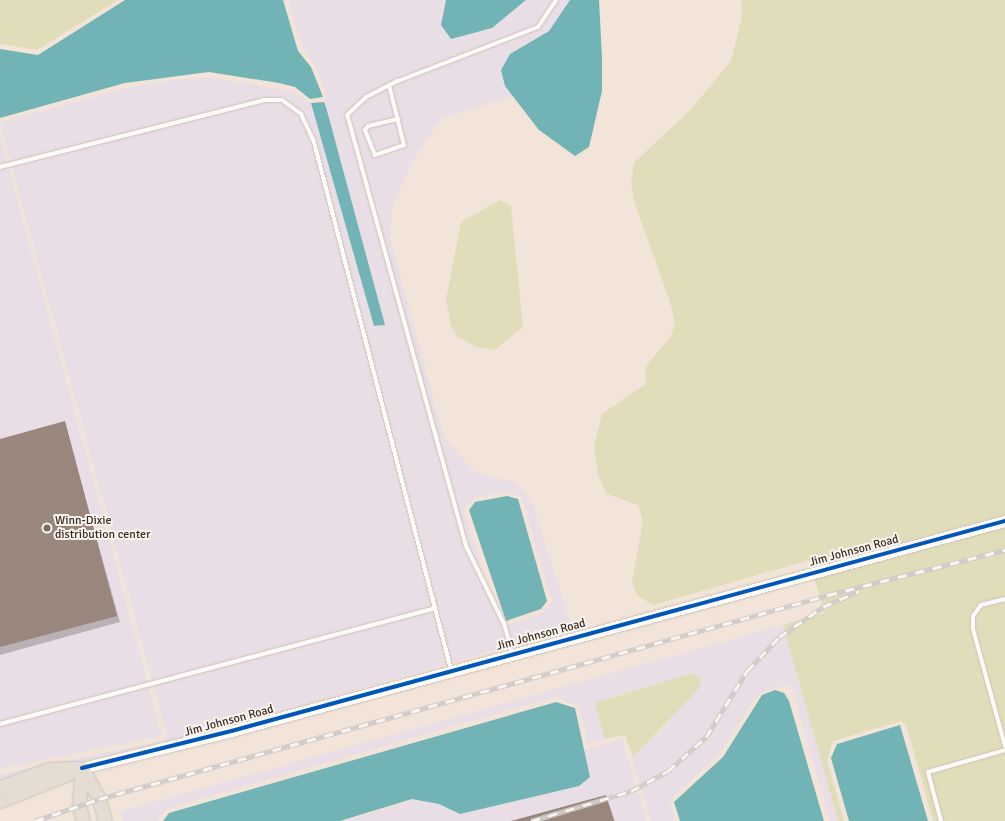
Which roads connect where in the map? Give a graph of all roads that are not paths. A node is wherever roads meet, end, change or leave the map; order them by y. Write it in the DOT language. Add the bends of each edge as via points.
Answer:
graph roads {
  1 [pos="556,0"];
  2 [pos="389,85"];
  3 [pos="398,119"];
  4 [pos="0,167"];
  5 [pos="1005,521"];
  6 [pos="1005,599"];
  7 [pos="435,608"];
  8 [pos="512,653"];
  9 [pos="451,670"];
  10 [pos="0,724"];
  11 [pos="1005,746"];
  12 [pos="1005,750"];
  13 [pos="82,768"];
  14 [pos="0,787"];
  15 [pos="0,801"];
  16 [pos="83,821"];
  17 [pos="105,821"];
  18 [pos="941,821"];
  1 -- 2 [label="lane" via="538,27"];
  2 -- 3 [label="lane"];
  2 -- 8 [label="lane" via="354,107 347,115 350,135 414,352 466,546 504,624"];
  3 -- 3 [label="lane" via="404,145 375,155 365,130 368,126"];
  4 -- 7 [label="lane" via="264,100 282,100 300,114 314,142"];
  5 -- 8 [label="street, Jim Johnson Road"];
  6 -- 11 [label="lane" via="982,605 973,616 973,629"];
  7 -- 9 [label="lane"];
  7 -- 10 [label="lane"];
  8 -- 9 [label="street, Jim Johnson Road"];
  9 -- 13 [label="street, Jim Johnson Road"];
  12 -- 18 [label="lane" via="928,772"];
  13 -- 14 [label="main road, Jim Johnson Road" via="49,769"];
  13 -- 15 [label="main road, Jim Johnson Road"];
  13 -- 16 [label="main road" via="79,805"];
  13 -- 17 [label="main road" via="99,799"];
}
